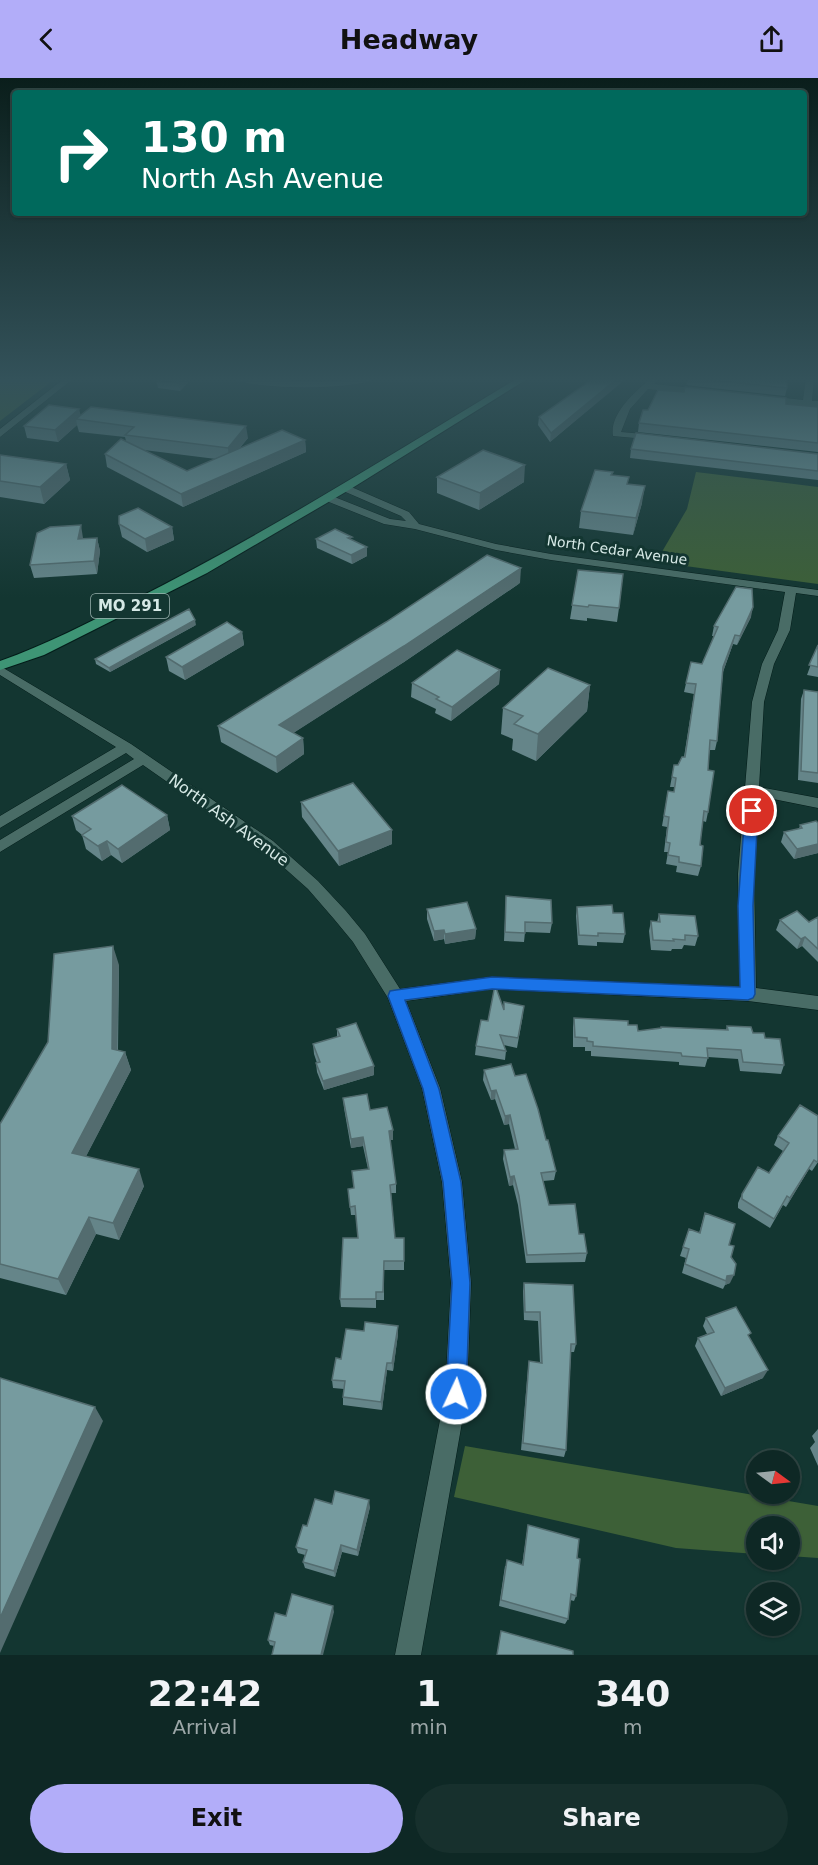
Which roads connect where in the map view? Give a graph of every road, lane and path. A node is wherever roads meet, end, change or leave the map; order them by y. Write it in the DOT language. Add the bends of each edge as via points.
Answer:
graph roads {
  1 [pos="404,452"];
  2 [pos="345,488"];
  3 [pos="328,498"];
  4 [pos="415,526"];
  5 [pos="791,589"];
  6 [pos="818,593"];
  7 [pos="0,665"];
  8 [pos="0,670"];
  9 [pos="126,747"];
  10 [pos="144,759"];
  11 [pos="754,791"];
  12 [pos="818,803"];
  13 [pos="0,823"];
  14 [pos="0,847"];
  15 [pos="748,994"];
  16 [pos="396,996"];
  17 [pos="818,1003"];
  18 [pos="408,1655"];
  1 -- 2 [label="main road, MO 291"];
  2 -- 3 [label="main road, MO 291"];
  2 -- 4 [label="street, North Cedar Avenue" via="405,514"];
  3 -- 4 [label="street, North Cedar Avenue" via="388,522"];
  3 -- 7 [label="main road, MO 291" via="203,570 39,652"];
  4 -- 5 [label="street, North Cedar Avenue" via="496,548"];
  5 -- 6 [label="street, North Cedar Avenue"];
  5 -- 11 [label="street" via="784,630 768,664 758,702"];
  8 -- 9 [label="street, North Ash Avenue"];
  9 -- 10 [label="street, North Ash Avenue"];
  9 -- 13 [label="street"];
  10 -- 14 [label="street"];
  10 -- 16 [label="street, North Ash Avenue" via="268,845 313,885 359,938"];
  11 -- 12 [label="street"];
  11 -- 15 [label="street" via="746,874"];
  15 -- 16 [label="street" via="492,983"];
  15 -- 17 [label="street"];
  16 -- 18 [label="street, North Ash Avenue" via="431,1089 452,1182 461,1283 456,1394"];
}
